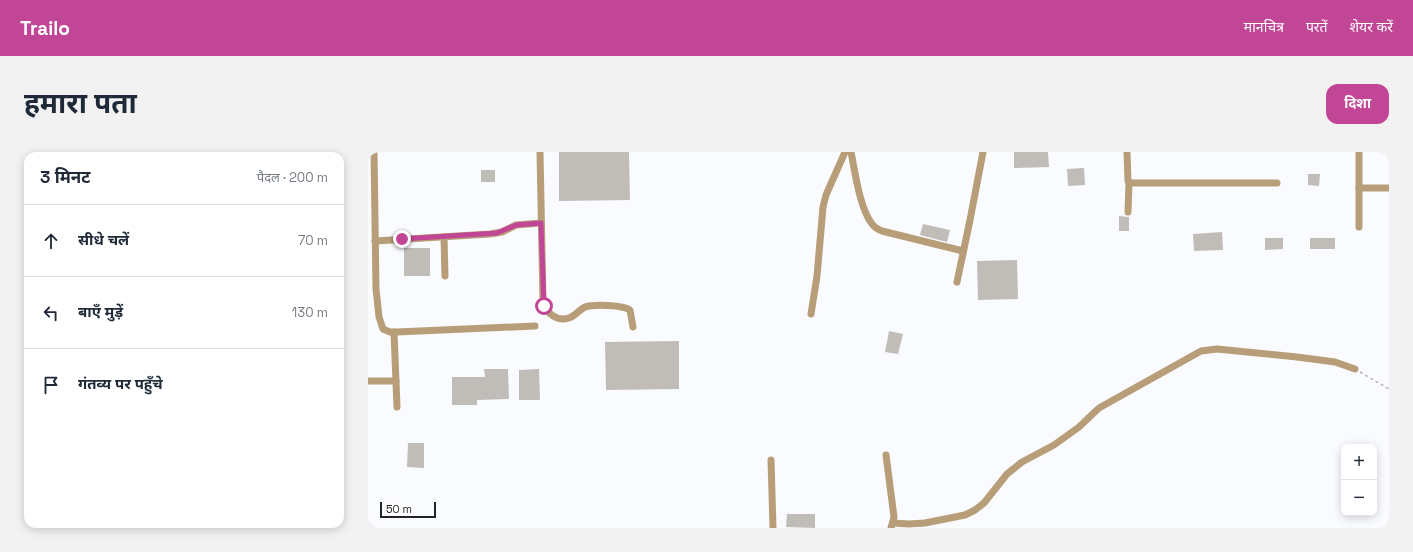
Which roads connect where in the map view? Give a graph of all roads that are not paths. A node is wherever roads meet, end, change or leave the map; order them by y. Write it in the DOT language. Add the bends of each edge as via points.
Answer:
graph roads {
  1 [pos="374,152"];
  2 [pos="540,152"];
  3 [pos="845,152"];
  4 [pos="851,152"];
  5 [pos="983,152"];
  6 [pos="1127,152"];
  7 [pos="1358,152"];
  8 [pos="1129,182"];
  9 [pos="1277,183"];
  10 [pos="1359,188"];
  11 [pos="1389,188"];
  12 [pos="1128,212"];
  13 [pos="541,223"];
  14 [pos="1360,227"];
  15 [pos="444,237"];
  16 [pos="375,241"];
  17 [pos="963,251"];
  18 [pos="445,276"];
  19 [pos="957,282"];
  20 [pos="811,314"];
  21 [pos="535,326"];
  22 [pos="633,327"];
  23 [pos="394,332"];
  24 [pos="1355,369"];
  25 [pos="368,381"];
  26 [pos="396,381"];
  27 [pos="397,406"];
  28 [pos="886,455"];
  29 [pos="771,460"];
  30 [pos="892,526"];
  31 [pos="773,528"];
  1 -- 16 [label="street"];
  2 -- 13 [label="street"];
  3 -- 20 [label="street" via="823,207"];
  4 -- 17 [label="street" via="861,195 873,225 882,232"];
  5 -- 17 [label="street"];
  6 -- 8 [label="street"];
  7 -- 10 [label="street"];
  8 -- 9 [label="street"];
  8 -- 12 [label="street"];
  10 -- 11 [label="street"];
  10 -- 14 [label="street"];
  13 -- 15 [label="street" via="516,225 497,233"];
  13 -- 22 [label="street" via="543,302 547,311 552,316 566,318 585,307 622,306 630,310"];
  15 -- 16 [label="street"];
  15 -- 18 [label="street"];
  16 -- 23 [label="street" via="379,316 383,329"];
  17 -- 19 [label="street"];
  21 -- 23 [label="street"];
  23 -- 26 [label="street"];
  24 -- 30 [label="street" via="1335,362 1297,357 1218,349 1201,351 1099,408 1079,427 1022,462 1007,474 984,503 975,510 961,516"];
  25 -- 26 [label="street"];
  26 -- 27 [label="street"];
  28 -- 30 [label="street" via="894,517"];
  29 -- 31 [label="street"];
}
